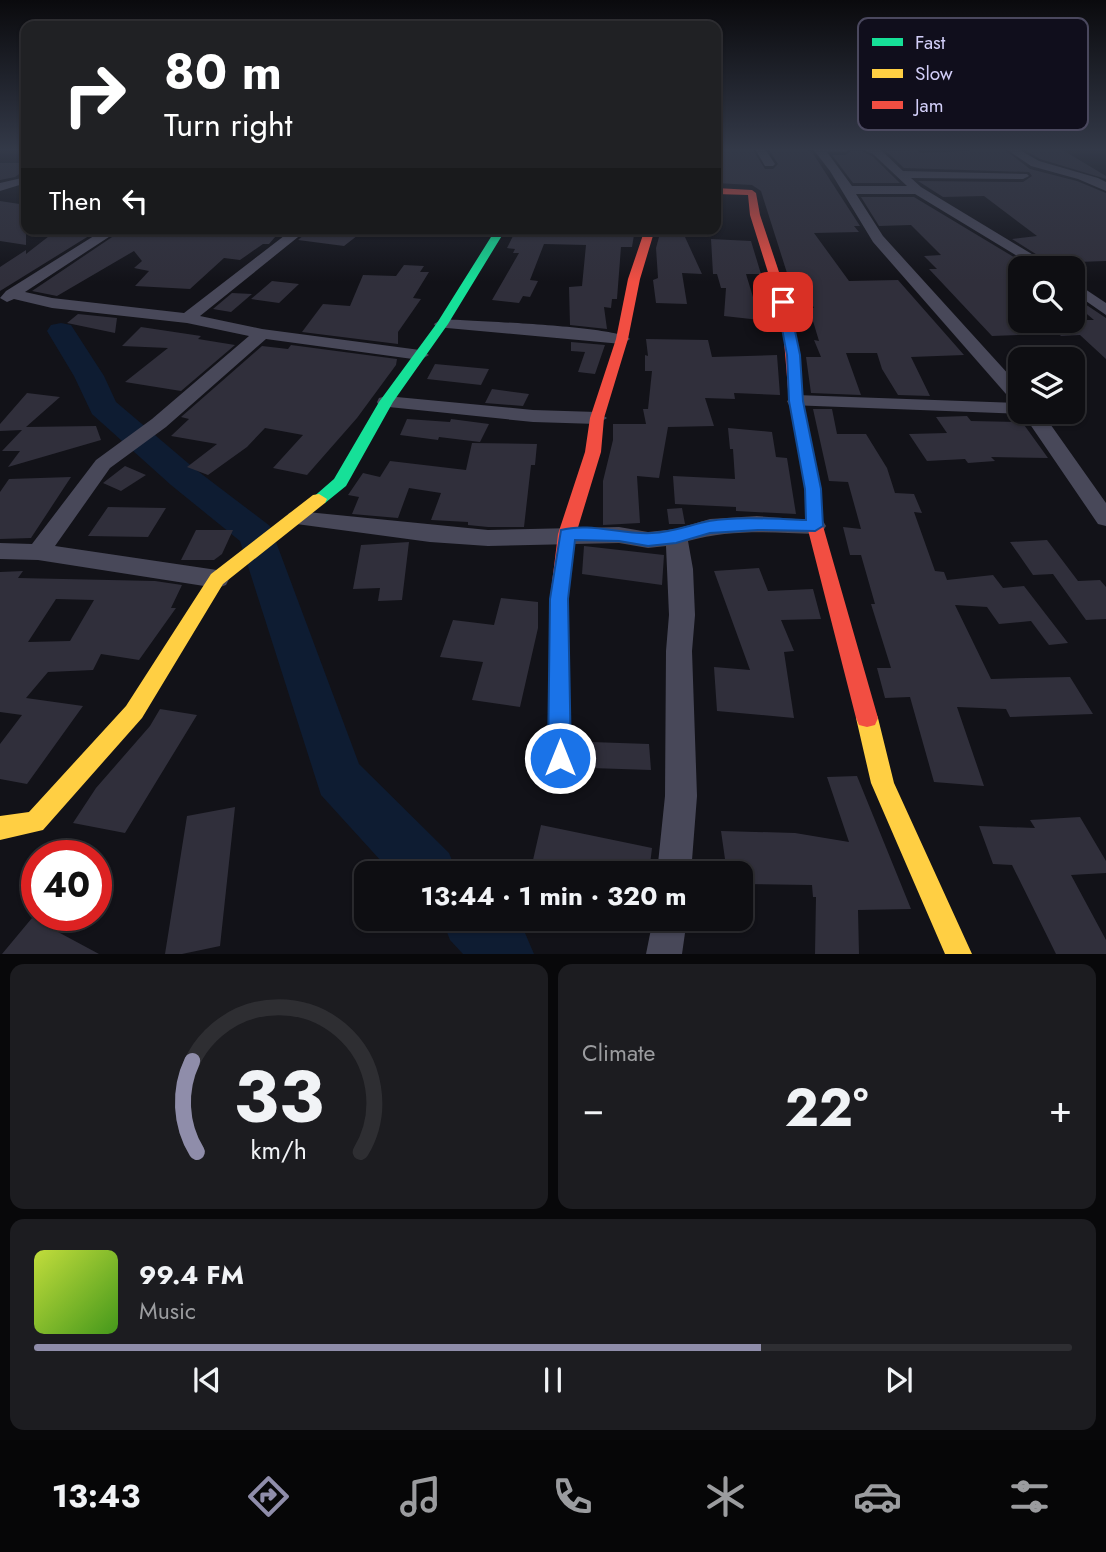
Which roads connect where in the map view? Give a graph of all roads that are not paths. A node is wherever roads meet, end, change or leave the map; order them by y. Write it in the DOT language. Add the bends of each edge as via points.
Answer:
graph roads {
  1 [pos="752,194"];
  2 [pos="850,194"];
  3 [pos="923,194"];
  4 [pos="106,235"];
  5 [pos="294,235"];
  6 [pos="497,235"];
  7 [pos="648,235"];
  8 [pos="1028,256"];
  9 [pos="1085,294"];
  10 [pos="6,298"];
  11 [pos="1106,310"];
  12 [pos="187,318"];
  13 [pos="442,324"];
  14 [pos="261,334"];
  15 [pos="622,339"];
  16 [pos="420,355"];
  17 [pos="1008,385"];
  18 [pos="796,401"];
  19 [pos="386,402"];
  20 [pos="1008,409"];
  21 [pos="597,418"];
  22 [pos="1040,424"];
  23 [pos="297,518"];
  24 [pos="1106,519"];
  25 [pos="815,526"];
  26 [pos="567,534"];
  27 [pos="676,537"];
  28 [pos="0,551"];
  29 [pos="38,552"];
  30 [pos="217,579"];
  31 [pos="560,758"];
  32 [pos="0,828"];
  33 [pos="675,861"];
  34 [pos="668,931"];
  35 [pos="664,954"];
  36 [pos="958,954"];
  1 -- 18 [label="street" via="788,317"];
  2 -- 17 [label="street" via="878,239"];
  3 -- 8 [label="street"];
  4 -- 10 [label="street"];
  5 -- 12 [label="street"];
  6 -- 13 [label="street"];
  7 -- 15 [label="street"];
  9 -- 11 [label="street"];
  10 -- 12 [label="street"];
  12 -- 14 [label="street"];
  13 -- 15 [label="street"];
  13 -- 16 [label="street"];
  14 -- 16 [label="street"];
  14 -- 29 [label="street" via="159,423 103,464"];
  15 -- 21 [label="street"];
  16 -- 19 [label="street"];
  18 -- 20 [label="street"];
  18 -- 25 [label="street" via="813,489"];
  19 -- 21 [label="street"];
  19 -- 23 [label="street" via="340,482"];
  21 -- 26 [label="street" via="593,452"];
  22 -- 24 [label="street"];
  23 -- 26 [label="street" via="488,538"];
  23 -- 30 [label="street"];
  25 -- 27 [label="street" via="710,527"];
  25 -- 36 [label="street" via="883,783"];
  26 -- 27 [label="street" via="648,540"];
  26 -- 31 [label="street" via="559,599"];
  27 -- 33 [label="street" via="682,615 681,796"];
  28 -- 29 [label="street"];
  29 -- 30 [label="street"];
  30 -- 32 [label="street" via="134,712 35,822"];
  34 -- 35 [label="street"];
}
